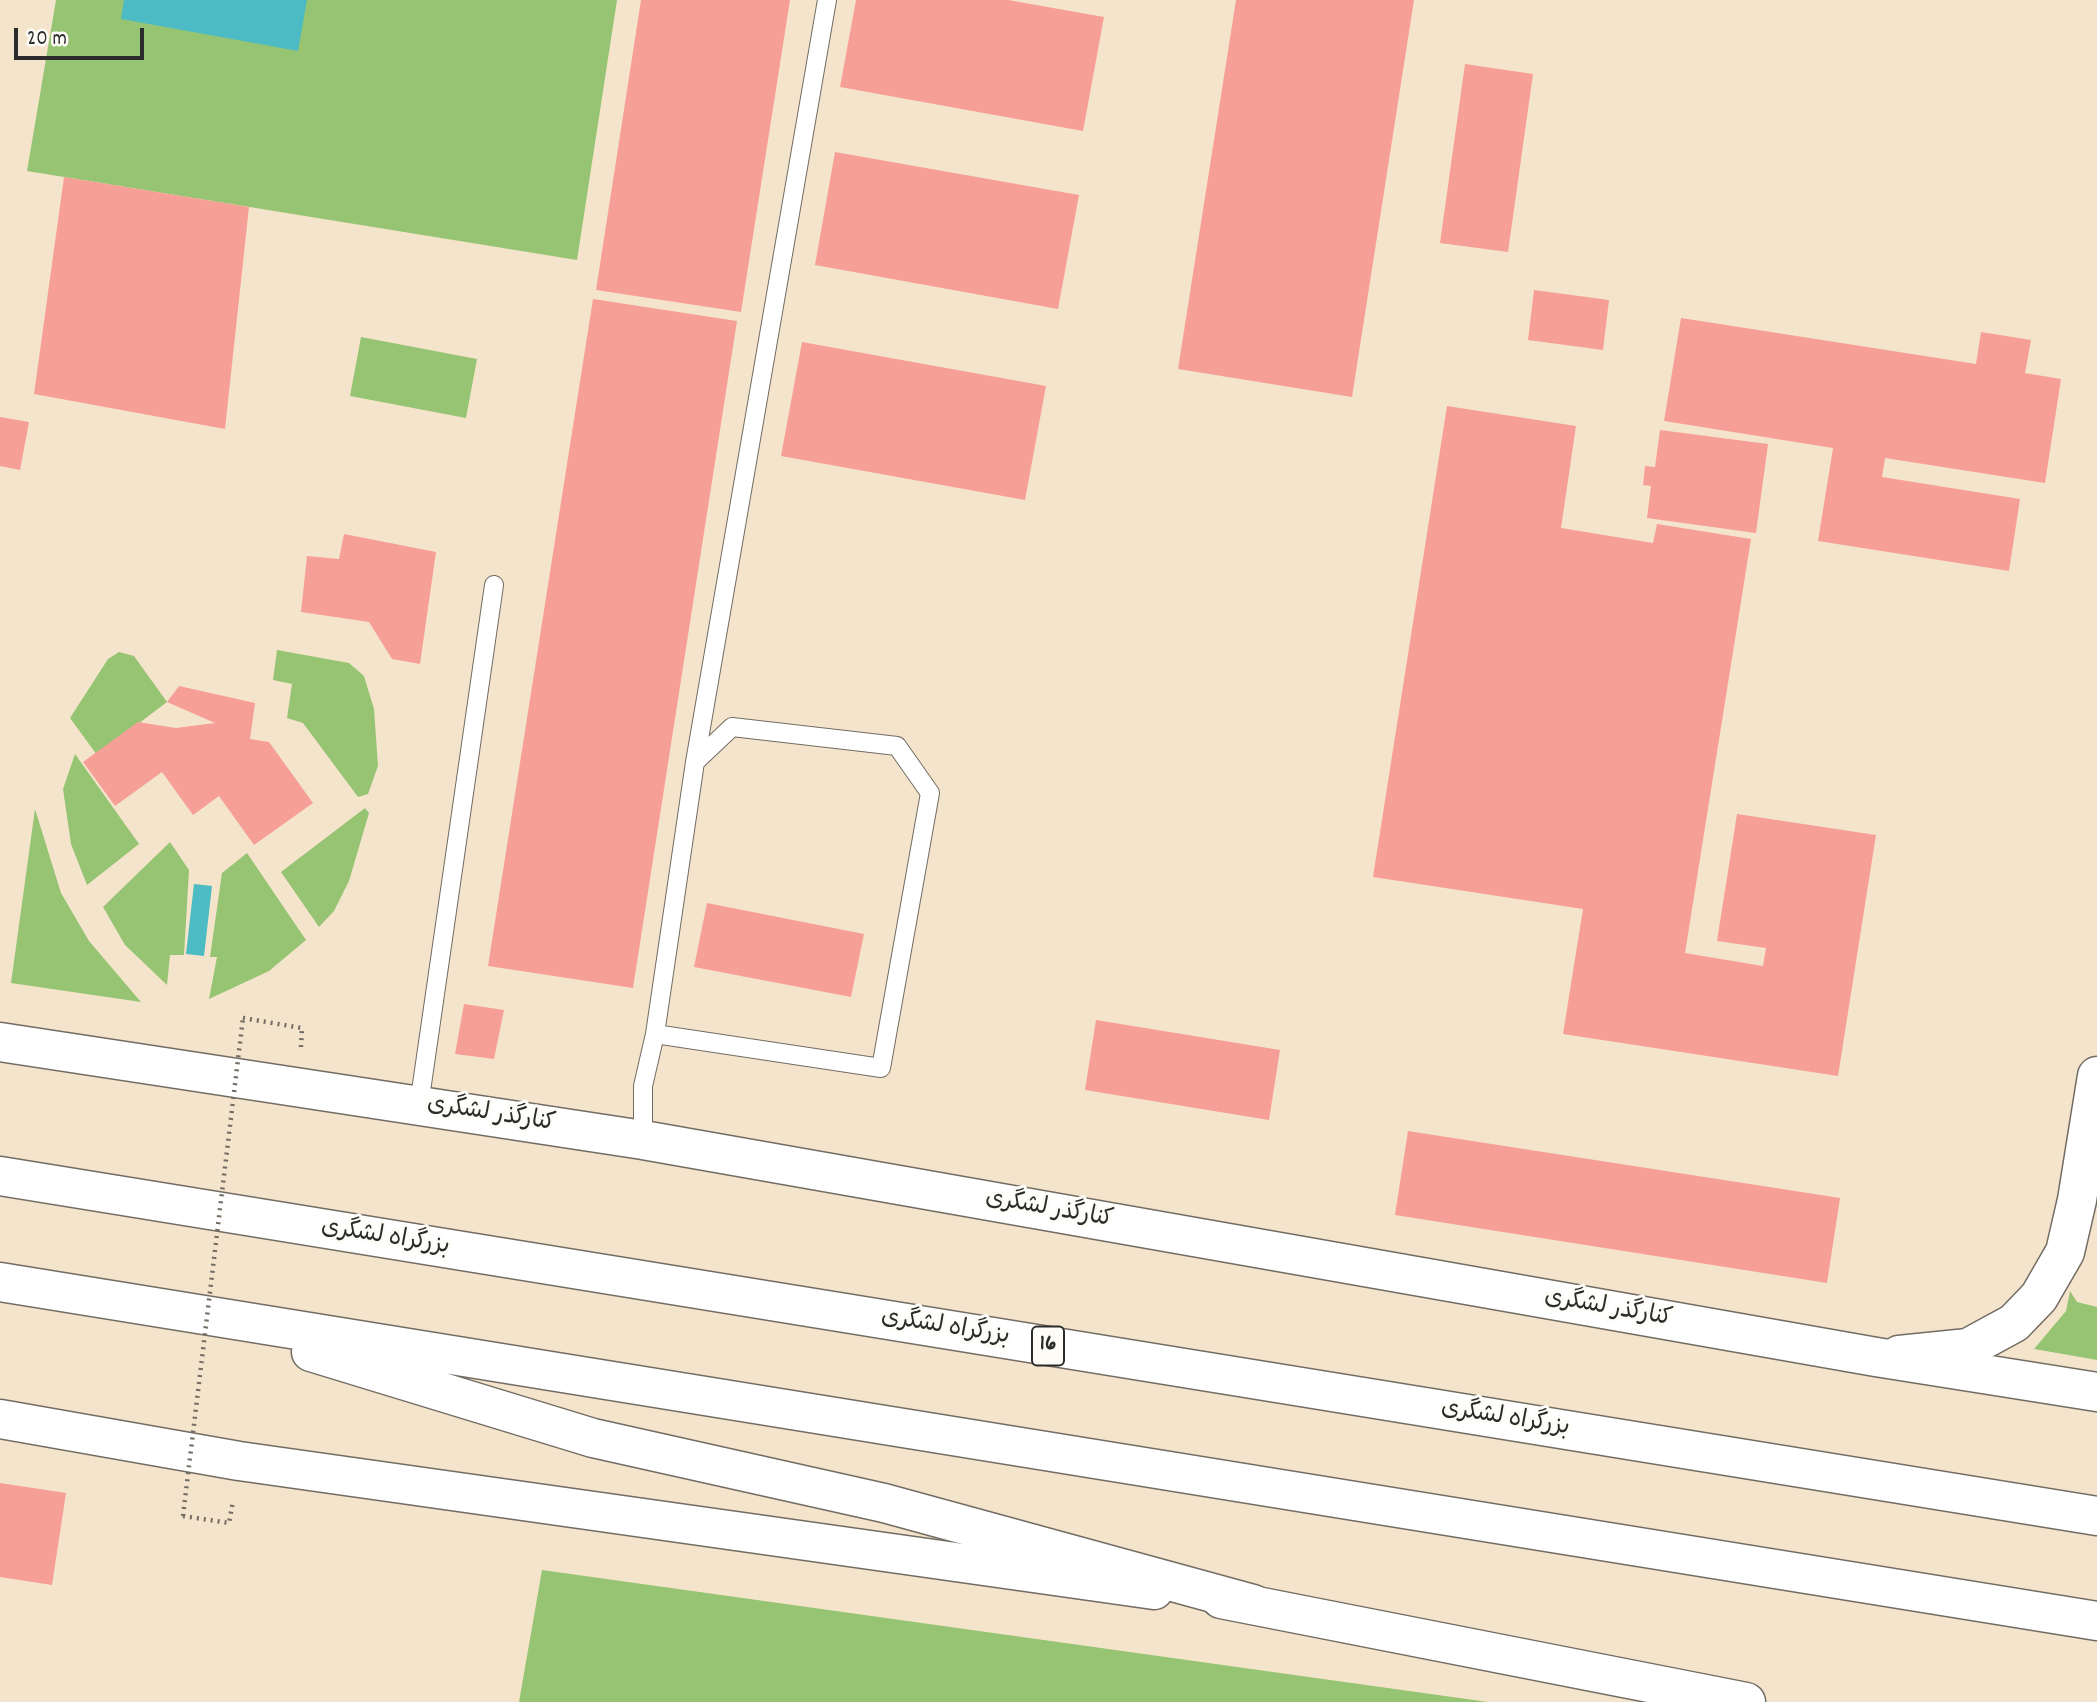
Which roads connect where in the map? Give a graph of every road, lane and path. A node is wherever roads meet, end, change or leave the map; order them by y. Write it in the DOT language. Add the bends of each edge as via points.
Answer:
graph roads {
  1 [pos="827,0"];
  2 [pos="494,584"];
  3 [pos="695,762"];
  4 [pos="655,1034"];
  5 [pos="0,1042"];
  6 [pos="301,1052"];
  7 [pos="2097,1076"];
  8 [pos="419,1105"];
  9 [pos="643,1140"];
  10 [pos="0,1176"];
  11 [pos="2087,1212"];
  12 [pos="0,1282"];
  13 [pos="165,1308"];
  14 [pos="1876,1357"];
  15 [pos="2097,1392"];
  16 [pos="0,1419"];
  17 [pos="2097,1516"];
  18 [pos="229,1523"];
  19 [pos="1253,1604"];
  20 [pos="2097,1621"];
  21 [pos="1743,1702"];
  1 -- 3 [label="lane"];
  2 -- 8 [label="lane"];
  3 -- 4 [label="lane"];
  3 -- 4 [label="lane" via="732,727 897,746 930,793 881,1069"];
  4 -- 9 [label="lane" via="643,1086"];
  5 -- 8 [label="main road, کنارگذر لشگری"];
  6 -- 18 [label="path, bridge" via="302,1028 243,1018 183,1516"];
  7 -- 11 [label="main road"];
  8 -- 9 [label="main road, کنارگذر لشگری"];
  9 -- 14 [label="main road, کنارگذر لشگری"];
  10 -- 17 [label="main road, بزرگراه لشگری / 16"];
  11 -- 14 [label="main road" via="2039,1297 2014,1323 1968,1348"];
  12 -- 13 [label="main road"];
  13 -- 19 [label="main road" via="593,1438 884,1503"];
  13 -- 20 [label="main road"];
  14 -- 15 [label="main road, کنارگذر لشگری"];
  16 -- 19 [label="main road" via="239,1461"];
  19 -- 21 [label="main road"];
}
